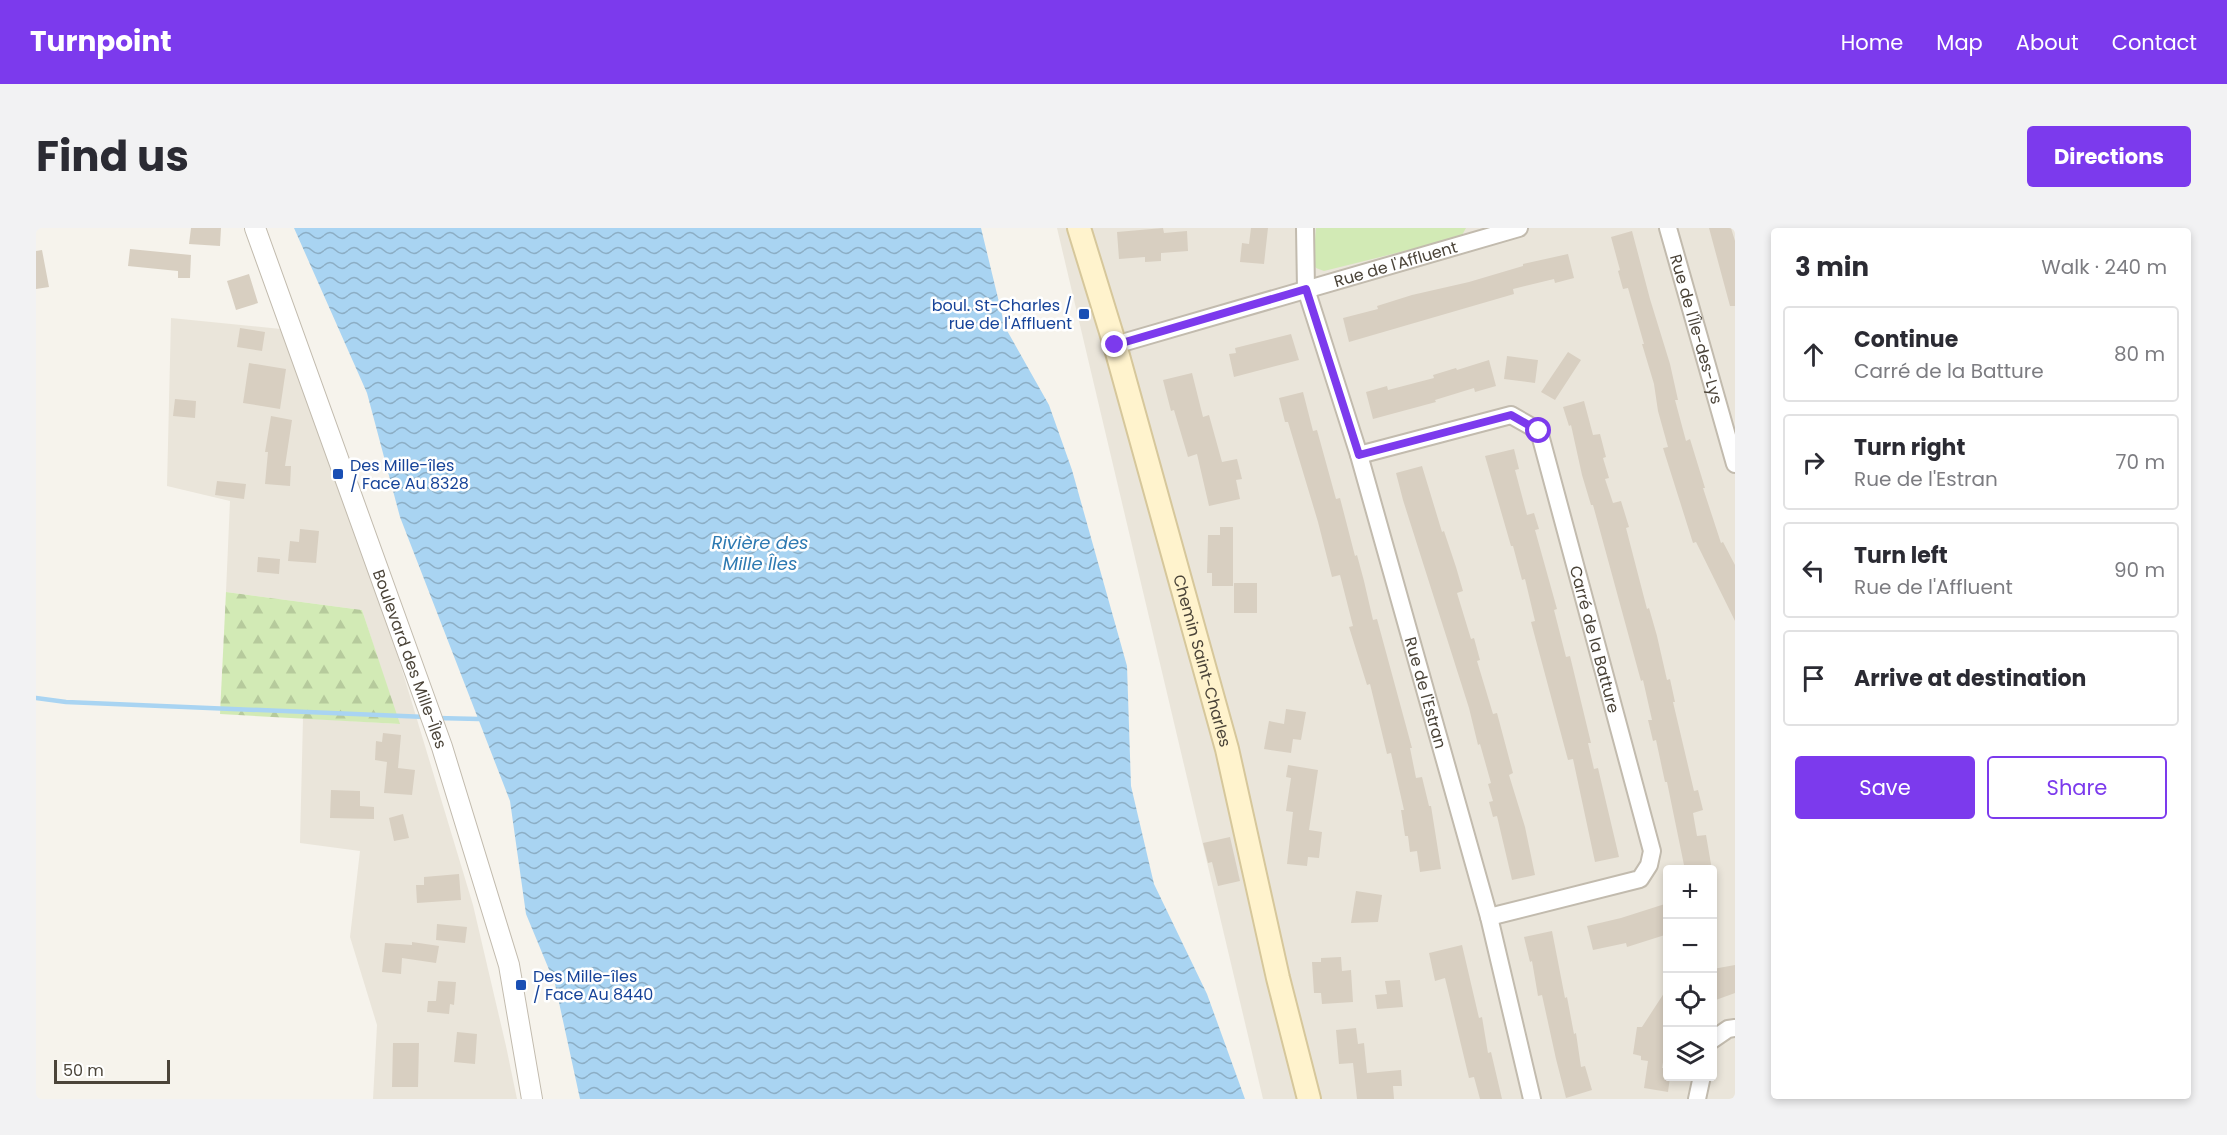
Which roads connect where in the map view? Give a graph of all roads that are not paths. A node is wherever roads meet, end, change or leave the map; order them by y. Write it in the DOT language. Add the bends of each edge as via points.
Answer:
graph roads {
  1 [pos="255,228"];
  2 [pos="1079,228"];
  3 [pos="1305,228"];
  4 [pos="1519,228"];
  5 [pos="1668,228"];
  6 [pos="1483,233"];
  7 [pos="1306,289"];
  8 [pos="1115,345"];
  9 [pos="1359,455"];
  10 [pos="1735,464"];
  11 [pos="1489,917"];
  12 [pos="1735,1028"];
  13 [pos="1717,1035"];
  14 [pos="1701,1081"];
  15 [pos="532,1099"];
  16 [pos="1309,1099"];
  17 [pos="1532,1099"];
  18 [pos="1697,1099"];
  1 -- 15 [label="street, Boulevard des Mille-Îles" via="442,747 508,965"];
  2 -- 8 [label="main road, Chemin Saint-Charles"];
  3 -- 7 [label="street"];
  4 -- 6 [label="street, Rue de l'Affluent"];
  5 -- 10 [label="street, Rue de l'Île-des-Lys"];
  6 -- 7 [label="street, Rue de l'Affluent"];
  7 -- 8 [label="street, Rue de l'Affluent"];
  7 -- 9 [label="street, Rue de l'Estran"];
  8 -- 16 [label="main road, Chemin Saint-Charles" via="1227,749"];
  9 -- 11 [label="street, Rue de l'Estran"];
  9 -- 11 [label="street, Carré de la Batture" via="1511,415 1539,431 1652,851 1640,879"];
  11 -- 17 [label="street, Rue de l'Estran"];
  12 -- 13 [label="street"];
  14 -- 18 [label="street"];
}
